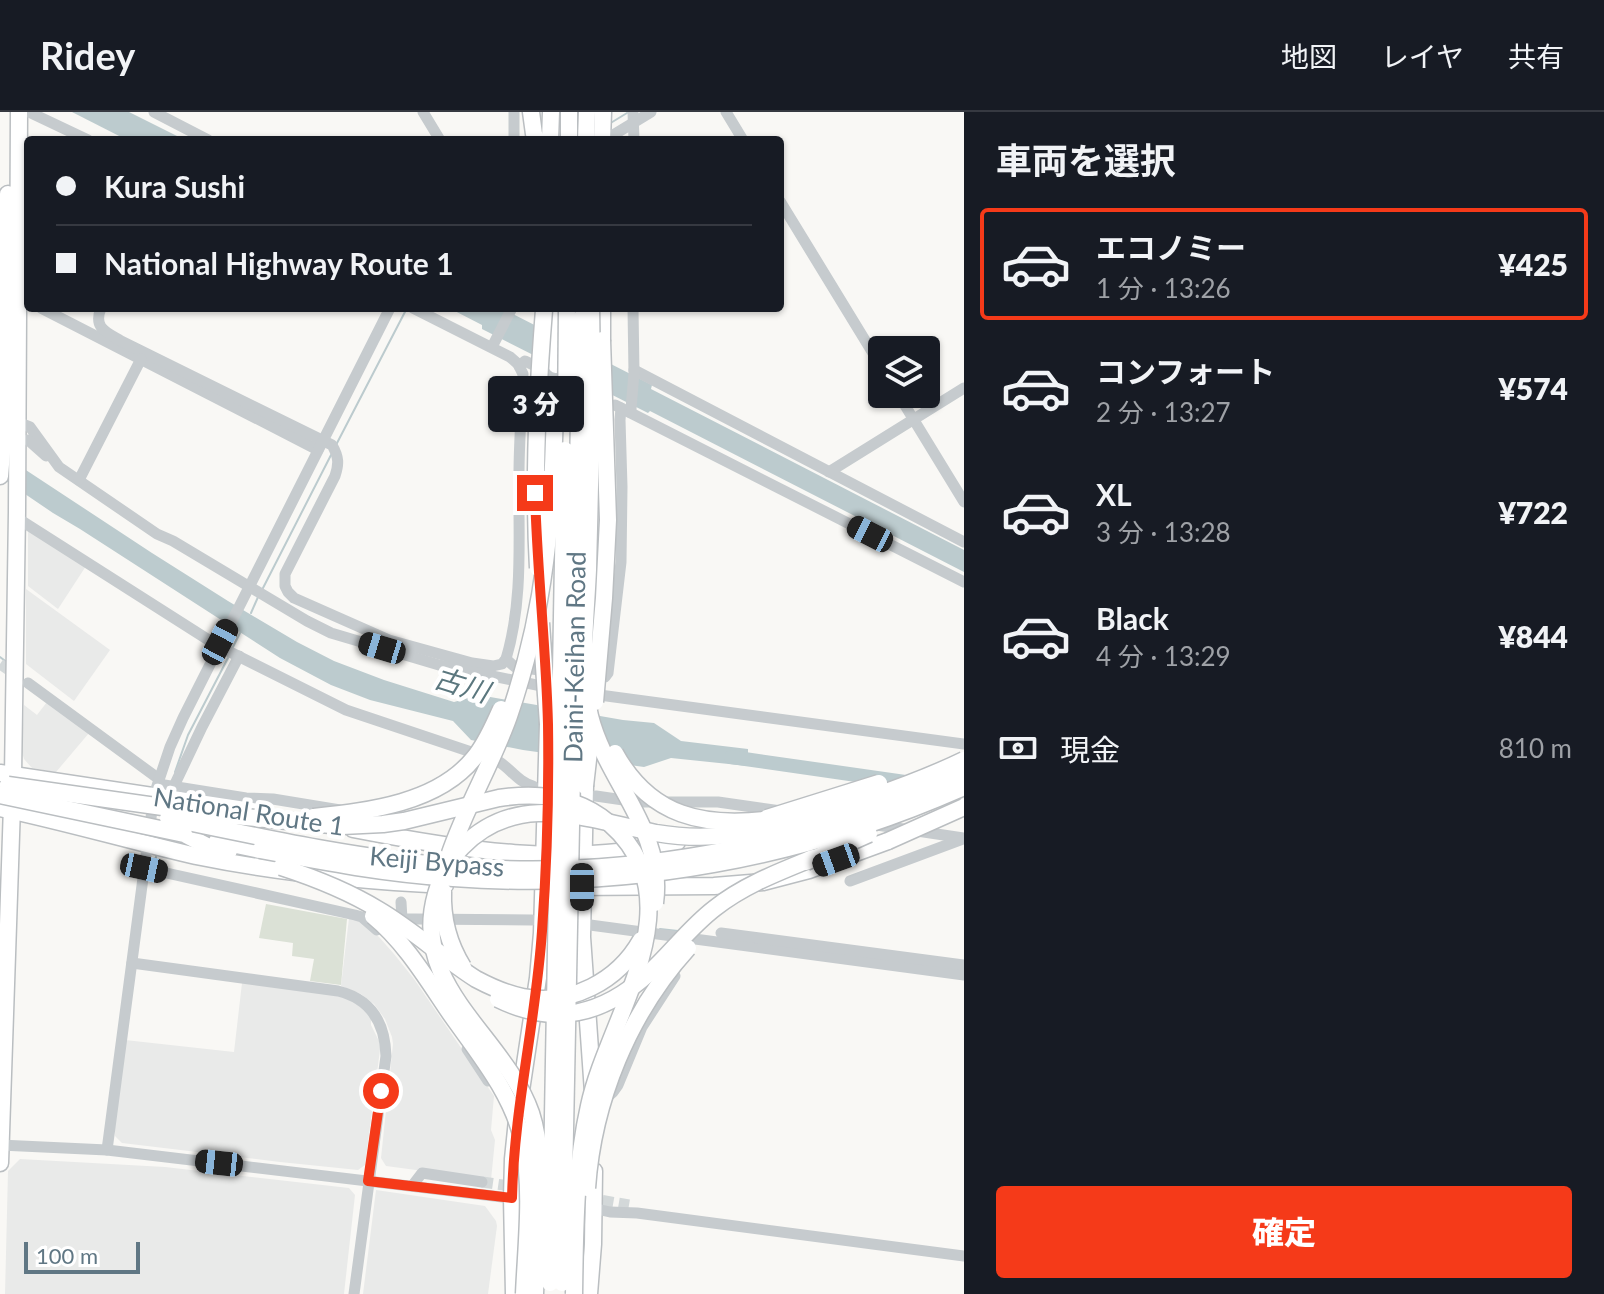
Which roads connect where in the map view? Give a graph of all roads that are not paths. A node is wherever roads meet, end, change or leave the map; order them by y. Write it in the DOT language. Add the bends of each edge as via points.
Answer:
graph roads {
  1 [pos="9,112"];
  2 [pos="19,112"];
  3 [pos="29,112"];
  4 [pos="154,112"];
  5 [pos="423,112"];
  6 [pos="514,112"];
  7 [pos="531,112"];
  8 [pos="569,112"];
  9 [pos="587,112"];
  10 [pos="603,112"];
  11 [pos="651,112"];
  12 [pos="726,112"];
  13 [pos="633,118"];
  14 [pos="80,136"];
  15 [pos="200,136"];
  16 [pos="438,136"];
  17 [pos="514,136"];
  18 [pos="535,136"];
  19 [pos="568,136"];
  20 [pos="586,136"];
  21 [pos="604,136"];
  22 [pos="609,136"];
  23 [pos="741,136"];
  24 [pos="784,208"];
  25 [pos="23,223"];
  26 [pos="49,312"];
  27 [pos="99,312"];
  28 [pos="388,312"];
  29 [pos="423,312"];
  30 [pos="510,312"];
  31 [pos="549,312"];
  32 [pos="549,312"];
  33 [pos="567,312"];
  34 [pos="581,312"];
  35 [pos="591,312"];
  36 [pos="602,312"];
  37 [pos="633,312"];
  38 [pos="495,342"];
  39 [pos="868,345"];
  40 [pos="141,359"];
  41 [pos="519,366"];
  42 [pos="634,372"];
  43 [pos="2,381"];
  44 [pos="592,387"];
  45 [pos="964,388"];
  46 [pos="555,403"];
  47 [pos="906,408"];
  48 [pos="627,409"];
  49 [pos="913,419"];
  50 [pos="16,432"];
  51 [pos="320,445"];
  52 [pos="59,467"];
  53 [pos="829,472"];
  54 [pos="0,476"];
  55 [pos="79,480"];
  56 [pos="964,502"];
  57 [pos="519,503"];
  58 [pos="621,505"];
  59 [pos="17,515"];
  60 [pos="964,542"];
  61 [pos="964,582"];
  62 [pos="249,589"];
  63 [pos="600,637"];
  64 [pos="219,644"];
  65 [pos="239,656"];
  66 [pos="510,663"];
  67 [pos="496,677"];
  68 [pos="605,677"];
  69 [pos="21,686"];
  70 [pos="618,696"];
  71 [pos="183,718"];
  72 [pos="202,727"];
  73 [pos="964,746"];
  74 [pos="964,760"];
  75 [pos="964,773"];
  76 [pos="4,782"];
  77 [pos="540,782"];
  78 [pos="157,786"];
  79 [pos="174,786"];
  80 [pos="964,788"];
  81 [pos="591,791"];
  82 [pos="857,802"];
  83 [pos="964,807"];
  84 [pos="6,809"];
  85 [pos="246,817"];
  86 [pos="393,822"];
  87 [pos="184,834"];
  88 [pos="964,838"];
  89 [pos="395,841"];
  90 [pos="147,844"];
  91 [pos="582,854"];
  92 [pos="546,855"];
  93 [pos="813,858"];
  94 [pos="397,861"];
  95 [pos="281,867"];
  96 [pos="144,868"];
  97 [pos="563,872"];
  98 [pos="850,881"];
  99 [pos="544,887"];
  100 [pos="582,887"];
  101 [pos="401,902"];
  102 [pos="402,919"];
  103 [pos="532,920"];
  104 [pos="590,925"];
  105 [pos="381,933"];
  106 [pos="721,933"];
  107 [pos="742,941"];
  108 [pos="704,942"];
  109 [pos="874,958"];
  110 [pos="132,963"];
  111 [pos="964,965"];
  112 [pos="964,975"];
  113 [pos="522,1081"];
  114 [pos="594,1107"];
  115 [pos="0,1145"];
  116 [pos="107,1150"];
  117 [pos="513,1159"];
  118 [pos="0,1163"];
  119 [pos="368,1181"];
  120 [pos="482,1182"];
  121 [pos="412,1186"];
  122 [pos="512,1198"];
  123 [pos="629,1205"];
  124 [pos="594,1208"];
  125 [pos="675,1218"];
  126 [pos="593,1244"];
  127 [pos="964,1256"];
  128 [pos="515,1293"];
  129 [pos="354,1294"];
  130 [pos="535,1294"];
  131 [pos="550,1294"];
  132 [pos="562,1294"];
  133 [pos="574,1294"];
  134 [pos="586,1294"];
  135 [pos="597,1294"];
  1 -- 43 [label="highway"];
  2 -- 25 [label="highway"];
  3 -- 14 [label="street"];
  4 -- 15 [label="street"];
  5 -- 16 [label="street"];
  6 -- 17 [label="street"];
  7 -- 18 [label="highway"];
  8 -- 19 [label="highway"];
  9 -- 20 [label="highway"];
  10 -- 21 [label="highway"];
  11 -- 13 [label="street"];
  12 -- 23 [label="street"];
  13 -- 22 [label="street"];
  24 -- 39 [label="street"];
  25 -- 50 [label="highway"];
  26 -- 40 [label="street"];
  27 -- 51 [label="street" via="99,325 112,336"];
  28 -- 51 [label="street"];
  29 -- 38 [label="street"];
  30 -- 38 [label="street"];
  31 -- 46 [label="highway"];
  32 -- 77 [label="highway, bridge" via="538,382 535,493 548,724"];
  33 -- 131 [label="highway, Daini-Keihan Road, bridge"];
  34 -- 132 [label="highway, Daini-Keihan Road, bridge"];
  35 -- 44 [label="highway, bridge"];
  36 -- 63 [label="highway, bridge" via="608,520"];
  37 -- 42 [label="street"];
  38 -- 41 [label="street"];
  40 -- 51 [label="street"];
  40 -- 55 [label="street"];
  41 -- 48 [label="street" via="525,361"];
  41 -- 57 [label="street"];
  42 -- 48 [label="street"];
  42 -- 53 [label="street"];
  43 -- 50 [label="highway"];
  44 -- 82 [label="highway, bridge" via="598,524 595,680 606,733 621,764 655,800 701,820 766,820"];
  44 -- 95 [label="highway, bridge" via="586,688 598,740 642,825 656,867 655,904 639,944 621,967 589,989 562,997 525,998 476,979 358,898"];
  45 -- 49 [label="street"];
  46 -- 85 [label="highway, bridge" via="535,580 523,634 501,708 475,758 430,792 398,802 309,817"];
  46 -- 93 [label="highway, bridge" via="549,536 533,634 504,730 444,874 444,923 461,964 485,991 515,1007 560,1015 590,1010 635,985 734,894"];
  47 -- 49 [label="street"];
  48 -- 58 [label="street" via="620,420"];
  48 -- 61 [label="street"];
  49 -- 53 [label="street"];
  49 -- 56 [label="street"];
  50 -- 52 [label="street"];
  50 -- 52 [label="street" via="30,427"];
  50 -- 54 [label="highway"];
  50 -- 59 [label="highway"];
  51 -- 62 [label="street"];
  51 -- 66 [label="street" via="332,445 339,465 285,574 288,592 389,640 472,663"];
  52 -- 55 [label="street"];
  53 -- 60 [label="street"];
  55 -- 62 [label="street"];
  57 -- 58 [label="street"];
  57 -- 66 [label="street" via="519,589"];
  58 -- 68 [label="street" via="621,562"];
  59 -- 64 [label="street"];
  59 -- 69 [label="highway"];
  62 -- 64 [label="street"];
  62 -- 67 [label="street" via="331,633"];
  63 -- 81 [label="highway, bridge"];
  63 -- 97 [label="highway, bridge" via="568,782"];
  64 -- 65 [label="street"];
  64 -- 71 [label="street"];
  65 -- 72 [label="street"];
  65 -- 77 [label="street" via="346,710 498,761 523,783"];
  66 -- 67 [label="street"];
  66 -- 68 [label="street"];
  67 -- 70 [label="street"];
  68 -- 70 [label="street"];
  69 -- 76 [label="highway"];
  69 -- 78 [label="street" via="48,698"];
  70 -- 73 [label="street"];
  71 -- 72 [label="street"];
  71 -- 78 [label="street"];
  72 -- 79 [label="street"];
  73 -- 91 [label="highway, bridge" via="864,788 741,826 627,851"];
  74 -- 82 [label="highway, bridge"];
  75 -- 97 [label="highway, Keiji Bypass, bridge" via="863,814 772,840"];
  76 -- 78 [label="highway, National Route 1"];
  76 -- 84 [label="highway"];
  76 -- 85 [label="highway, bridge"];
  76 -- 87 [label="highway, Keiji Bypass, bridge"];
  76 -- 97 [label="highway, Keiji Bypass, bridge" via="362,855"];
  77 -- 92 [label="highway"];
  78 -- 79 [label="street"];
  78 -- 90 [label="street"];
  78 -- 92 [label="highway, National Route 1" via="443,846"];
  79 -- 86 [label="street"];
  80 -- 93 [label="highway, bridge"];
  80 -- 97 [label="highway, Keiji Bypass, bridge" via="867,825 749,858 601,878"];
  81 -- 88 [label="street" via="637,802 718,802"];
  81 -- 91 [label="highway"];
  82 -- 130 [label="highway, bridge" via="752,833 713,837 658,833 562,813 530,813 485,829 451,860 433,902 432,944 448,988 510,1071 531,1113 539,1162"];
  83 -- 100 [label="highway, bridge" via="888,841 763,882"];
  84 -- 90 [label="highway, National Route 1"];
  84 -- 115 [label="highway"];
  85 -- 133 [label="highway, bridge" via="363,826 529,795 593,811 628,843 647,888 647,939 589,1102 577,1177"];
  87 -- 95 [label="highway" via="209,847"];
  87 -- 97 [label="highway, Keiji Bypass, bridge" via="408,874 493,880"];
  88 -- 98 [label="street"];
  89 -- 94 [label="street"];
  90 -- 96 [label="street"];
  90 -- 99 [label="highway, National Route 1" via="327,877"];
  91 -- 97 [label="highway"];
  91 -- 97 [label="highway" via="568,874"];
  91 -- 100 [label="highway"];
  92 -- 97 [label="highway, National Route 1"];
  92 -- 99 [label="highway"];
  93 -- 134 [label="highway, bridge" via="755,891 708,928 676,962 636,1021 609,1084 591,1157"];
  95 -- 128 [label="highway, bridge" via="359,905 389,931 503,1093 526,1156 528,1192"];
  96 -- 105 [label="street" via="355,915"];
  96 -- 110 [label="street"];
  97 -- 99 [label="highway, National Route 1"];
  97 -- 99 [label="highway"];
  97 -- 100 [label="highway"];
  97 -- 113 [label="highway" via="559,961"];
  99 -- 113 [label="highway" via="538,978"];
  100 -- 114 [label="highway"];
  101 -- 102 [label="street"];
  102 -- 103 [label="street"];
  102 -- 105 [label="street"];
  104 -- 108 [label="street"];
  105 -- 117 [label="street" via="504,1107"];
  106 -- 107 [label="street"];
  107 -- 108 [label="street"];
  107 -- 109 [label="street"];
  108 -- 114 [label="street" via="642,1027 613,1092"];
  109 -- 111 [label="street"];
  109 -- 112 [label="street"];
  110 -- 116 [label="street"];
  110 -- 119 [label="street" via="338,991 369,1007 382,1026 386,1056"];
  113 -- 117 [label="highway"];
  114 -- 124 [label="highway"];
  115 -- 116 [label="street"];
  115 -- 118 [label="highway"];
  116 -- 119 [label="street"];
  117 -- 122 [label="highway"];
  119 -- 121 [label="street"];
  119 -- 129 [label="street"];
  120 -- 121 [label="street" via="422,1173"];
  121 -- 122 [label="street"];
  122 -- 124 [label="street"];
  122 -- 128 [label="highway"];
  123 -- 125 [label="street" via="671,1210"];
  124 -- 125 [label="street"];
  124 -- 126 [label="highway"];
  125 -- 127 [label="street"];
  126 -- 134 [label="highway"];
  126 -- 135 [label="highway"];
}
